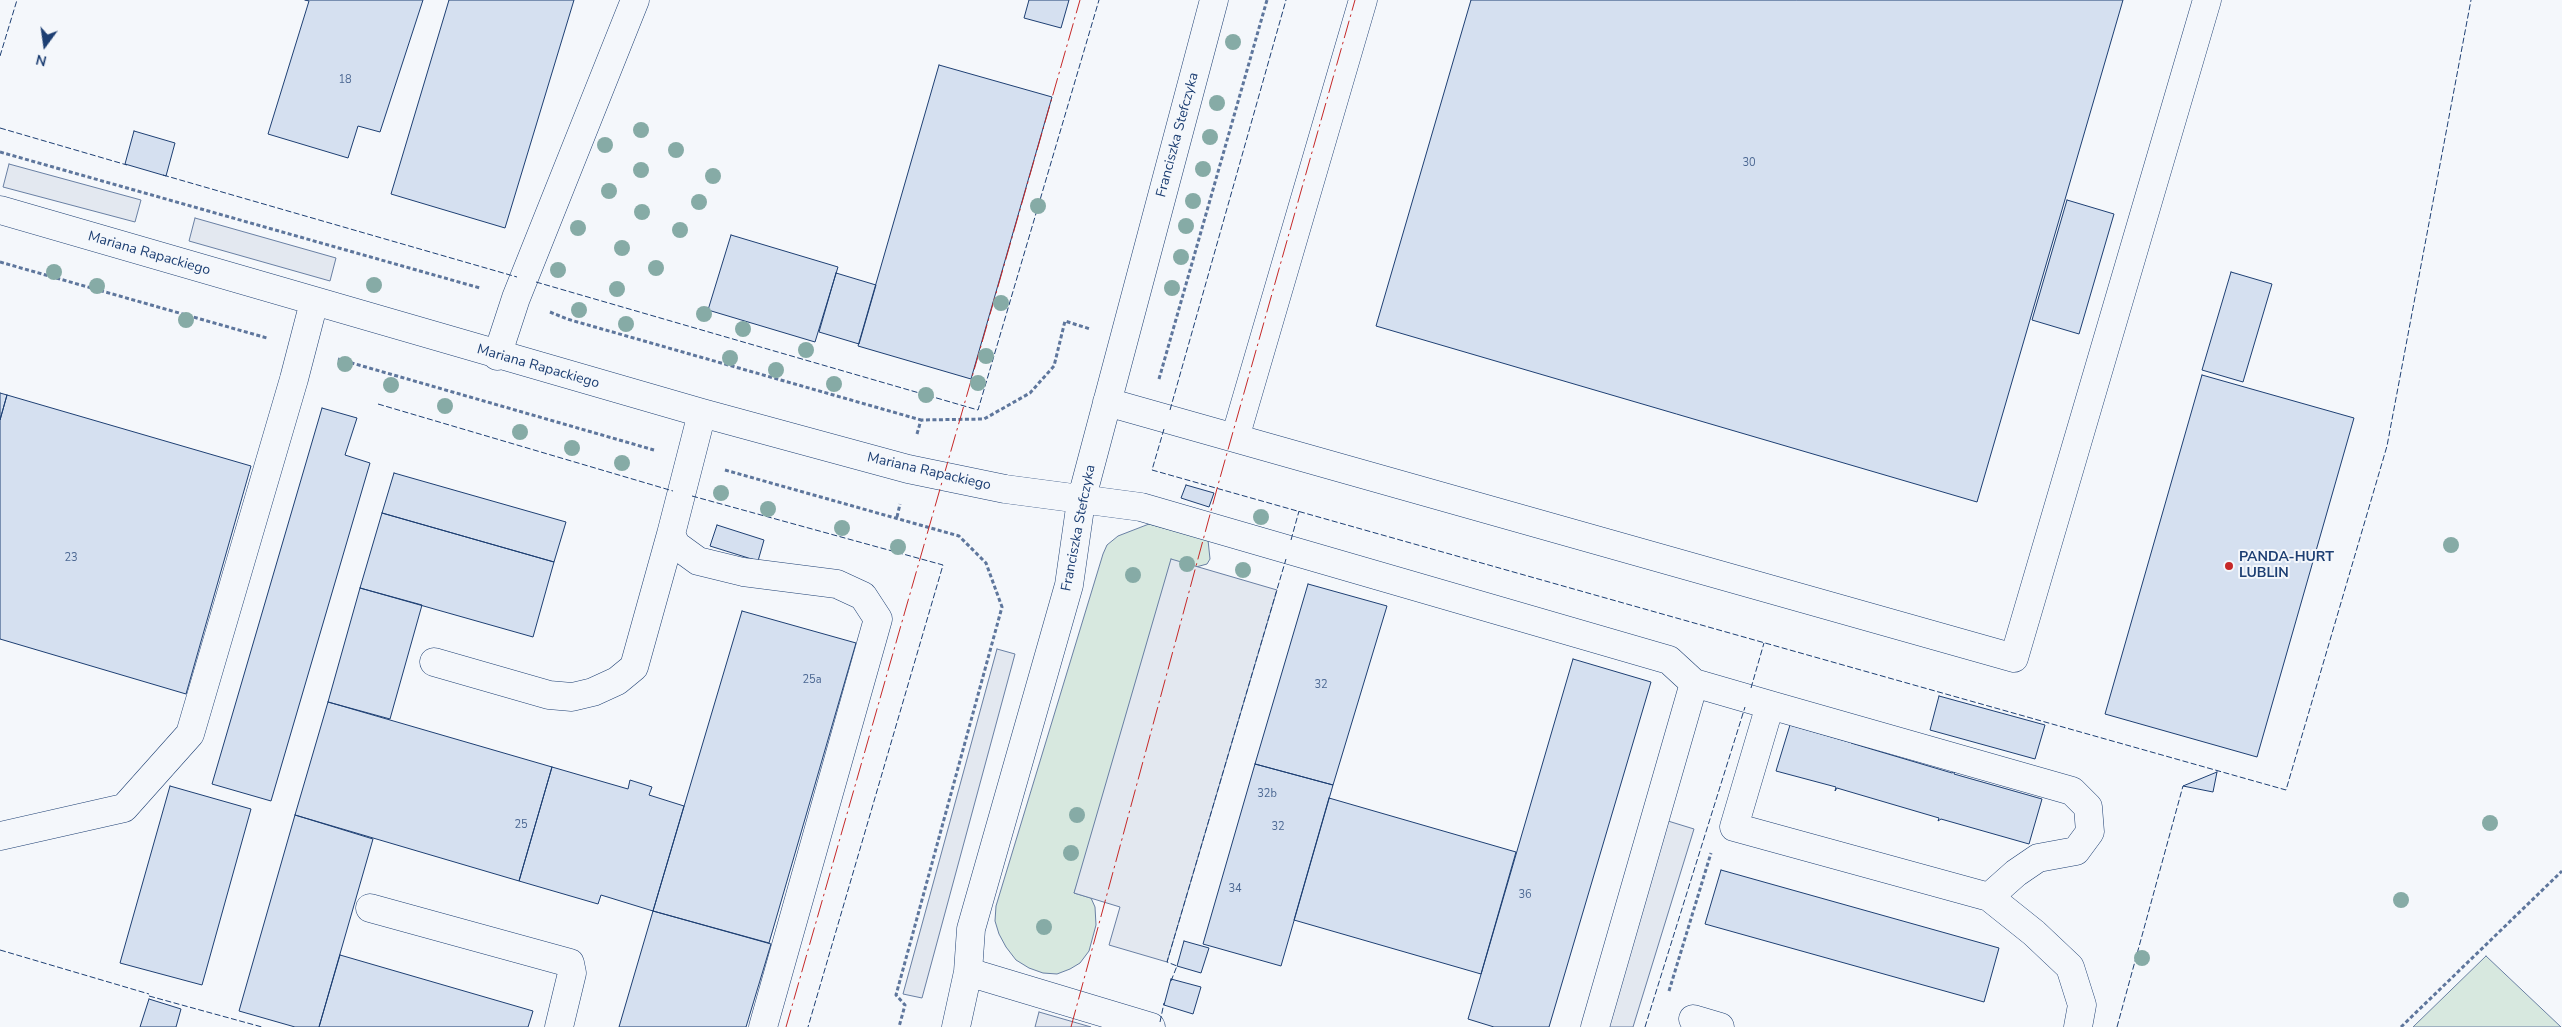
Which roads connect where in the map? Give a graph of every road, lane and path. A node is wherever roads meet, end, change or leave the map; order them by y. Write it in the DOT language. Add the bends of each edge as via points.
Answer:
graph roads {
  1 [pos="635,0"];
  2 [pos="1214,0"];
  3 [pos="1267,0"];
  4 [pos="1363,0"];
  5 [pos="2207,0"];
  6 [pos="0,152"];
  7 [pos="0,210"];
  8 [pos="516,298"];
  9 [pos="314,302"];
  10 [pos="1123,338"];
  11 [pos="1166,352"];
  12 [pos="497,356"];
  13 [pos="1107,402"];
  14 [pos="702,414"];
  15 [pos="1150,415"];
  16 [pos="921,420"];
  17 [pos="1235,438"];
  18 [pos="908,469"];
  19 [pos="1081,501"];
  20 [pos="897,518"];
  21 [pos="672,534"];
  22 [pos="434,662"];
  23 [pos="1694,683"];
  24 [pos="1770,705"];
  25 [pos="1734,827"];
  26 [pos="0,836"];
  27 [pos="2562,871"];
  28 [pos="1989,897"];
  29 [pos="370,908"];
  30 [pos="968,972"];
  31 [pos="1668,992"];
  32 [pos="1693,1019"];
  33 [pos="559,1027"];
  34 [pos="763,1027"];
  35 [pos="956,1027"];
  36 [pos="1151,1027"];
  37 [pos="1595,1027"];
  38 [pos="1720,1027"];
  39 [pos="2078,1027"];
  40 [pos="2401,1027"];
  1 -- 8 [label="street"];
  2 -- 10 [label="street, Franciszka Stefczyka"];
  3 -- 11 [label="path"];
  4 -- 17 [label="street"];
  5 -- 17 [label="street" via="2014,658"];
  6 -- 8 [label="path"];
  7 -- 9 [label="street, Mariana Rapackiego"];
  8 -- 12 [label="street"];
  8 -- 16 [label="path" via="567,319"];
  9 -- 12 [label="street, Mariana Rapackiego"];
  9 -- 26 [label="street" via="190,734 124,808"];
  10 -- 11 [label="path"];
  10 -- 13 [label="street, Franciszka Stefczyka"];
  10 -- 16 [label="path" via="1065,321 1054,366 1030,393 984,419"];
  11 -- 15 [label="path"];
  12 -- 14 [label="street, Mariana Rapackiego"];
  13 -- 15 [label="street"];
  13 -- 19 [label="street, Franciszka Stefczyka"];
  14 -- 18 [label="street, Mariana Rapackiego"];
  14 -- 21 [label="street"];
  15 -- 17 [label="street"];
  16 -- 18 [label="path"];
  18 -- 19 [label="street, Mariana Rapackiego"];
  18 -- 20 [label="path"];
  19 -- 23 [label="street, Mariana Rapackiego" via="1141,507 1669,660"];
  19 -- 30 [label="street, Franciszka Stefczyka" via="1069,585 971,929"];
  21 -- 22 [label="street" via="634,667 617,681 572,697 549,696"];
  21 -- 34 [label="street" via="676,545 698,561 743,572 838,584 863,596 878,619"];
  23 -- 24 [label="street"];
  23 -- 37 [label="street"];
  24 -- 25 [label="street"];
  24 -- 28 [label="street" via="2072,791 2088,807 2090,832 2076,851 2038,858"];
  25 -- 28 [label="street"];
  25 -- 31 [label="path" via="1720,823"];
  27 -- 40 [label="path"];
  28 -- 39 [label="street" via="2070,967 2082,1004"];
  29 -- 33 [label="street" via="570,963 572,973"];
  30 -- 35 [label="street, Franciszka Stefczyka"];
  30 -- 36 [label="street"];
  32 -- 38 [label="street"];
}
